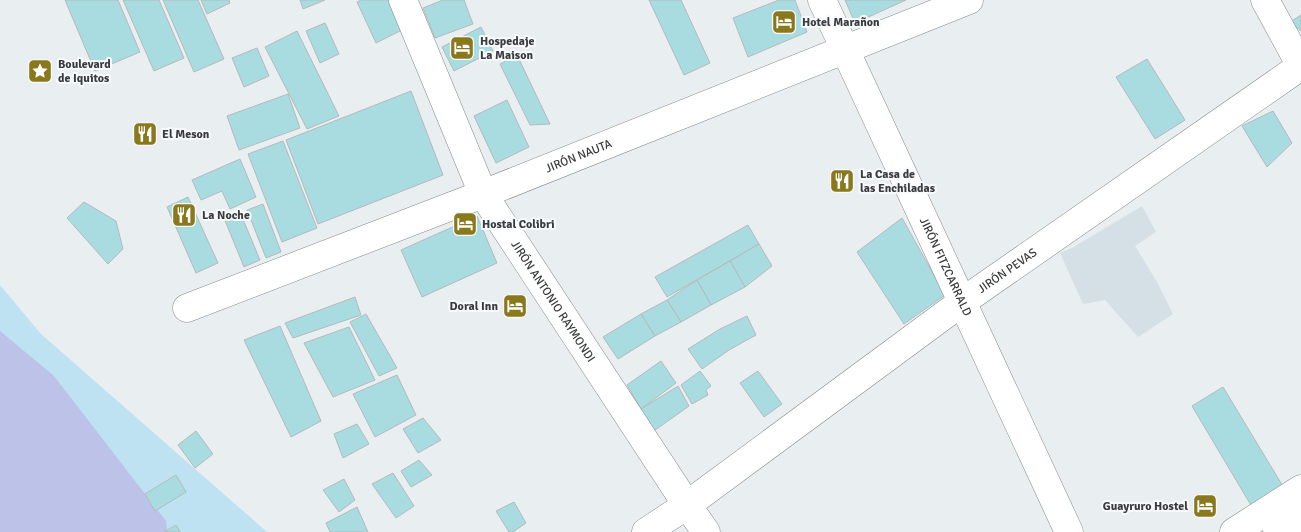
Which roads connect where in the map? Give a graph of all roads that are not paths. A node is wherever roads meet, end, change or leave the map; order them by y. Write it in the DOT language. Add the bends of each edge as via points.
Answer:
graph roads {
  1 [pos="403,0"];
  2 [pos="822,0"];
  3 [pos="969,0"];
  4 [pos="1265,0"];
  5 [pos="844,49"];
  6 [pos="1301,66"];
  7 [pos="483,194"];
  8 [pos="962,302"];
  9 [pos="187,308"];
  10 [pos="1301,489"];
  11 [pos="687,505"];
  12 [pos="1301,516"];
  13 [pos="646,532"];
  14 [pos="706,532"];
  15 [pos="1068,532"];
  16 [pos="1234,532"];
  17 [pos="1277,532"];
  1 -- 7 [label="street, JIRÓN ANTONIO RAYMONDI"];
  2 -- 5 [label="street, JIRÓN FITZCARRALD"];
  3 -- 5 [label="street, JIRÓN NAUTA"];
  4 -- 6 [label="street"];
  5 -- 7 [label="street, JIRÓN NAUTA"];
  5 -- 8 [label="street, JIRÓN FITZCARRALD"];
  6 -- 8 [label="street, JIRÓN PEVAS"];
  7 -- 9 [label="street, JIRÓN NAUTA"];
  7 -- 11 [label="street, JIRÓN ANTONIO RAYMONDI"];
  8 -- 11 [label="street, JIRÓN PEVAS"];
  8 -- 15 [label="street, JIRÓN FITZCARRALD"];
  10 -- 16 [label="street"];
  11 -- 13 [label="street, JIRÓN PEVAS"];
  11 -- 14 [label="street, JIRÓN ANTONIO RAYMONDI"];
  12 -- 17 [label="street"];
}
